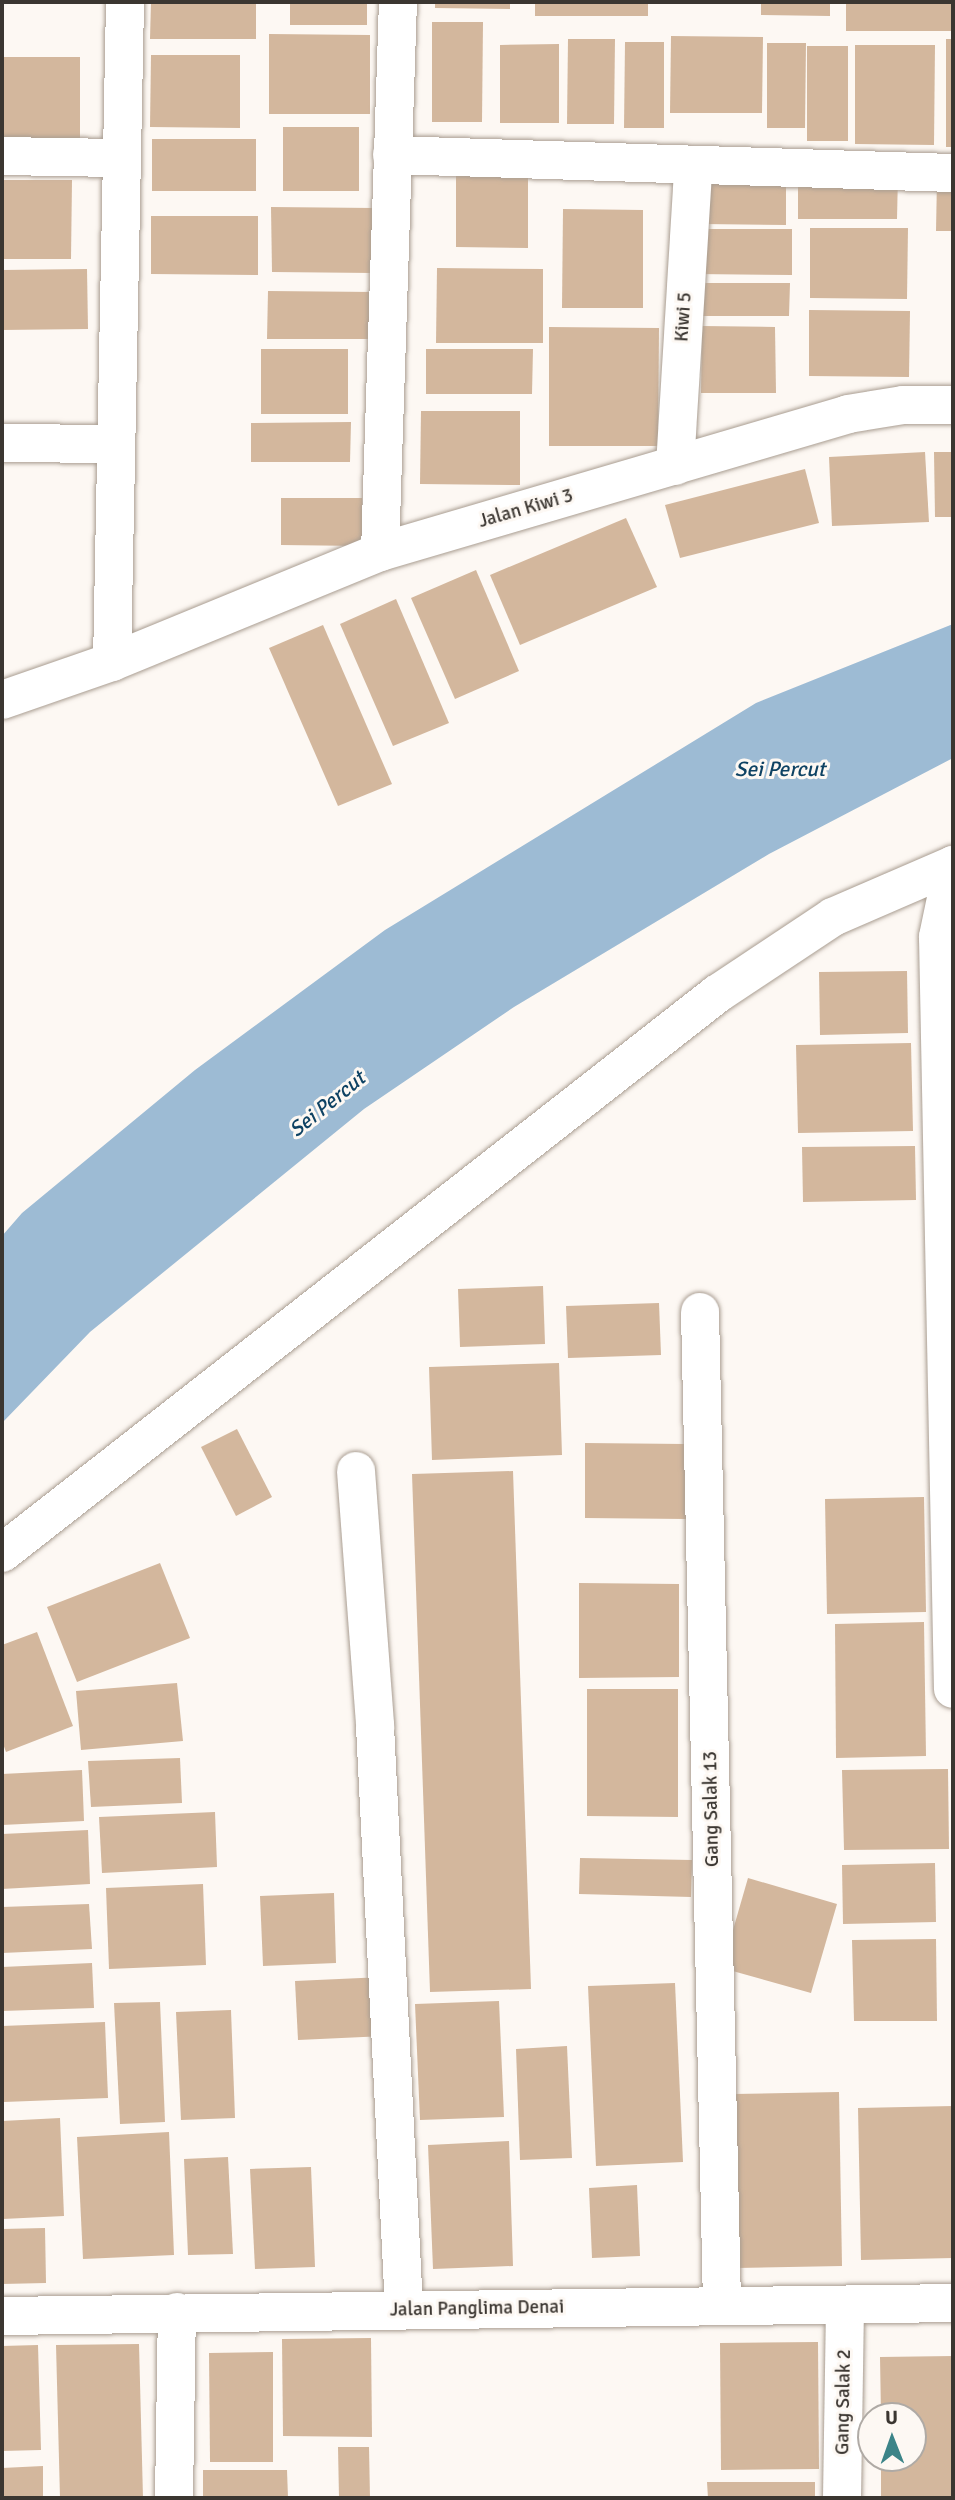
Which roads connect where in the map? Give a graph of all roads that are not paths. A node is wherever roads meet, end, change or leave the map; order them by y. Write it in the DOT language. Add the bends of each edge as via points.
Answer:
graph roads {
  1 [pos="125,2"];
  2 [pos="398,2"];
  3 [pos="392,155"];
  4 [pos="2,156"];
  5 [pos="121,158"];
  6 [pos="693,168"];
  7 [pos="953,173"];
  8 [pos="953,405"];
  9 [pos="2,443"];
  10 [pos="116,444"];
  11 [pos="675,466"];
  12 [pos="380,552"];
  13 [pos="112,662"];
  14 [pos="2,700"];
  15 [pos="953,865"];
  16 [pos="700,1312"];
  17 [pos="356,1471"];
  18 [pos="2,1553"];
  19 [pos="953,1689"];
  20 [pos="953,2303"];
  21 [pos="722,2306"];
  22 [pos="845,2306"];
  23 [pos="404,2309"];
  24 [pos="177,2312"];
  25 [pos="2,2316"];
  26 [pos="174,2498"];
  27 [pos="842,2498"];
  1 -- 5 [label="street"];
  2 -- 3 [label="street"];
  3 -- 6 [label="street"];
  3 -- 12 [label="street"];
  4 -- 5 [label="street"];
  5 -- 10 [label="street"];
  6 -- 7 [label="street"];
  6 -- 11 [label="street, Kiwi 5"];
  8 -- 11 [label="street, Jalan Kiwi 3" via="903,405 848,414"];
  9 -- 10 [label="street"];
  10 -- 13 [label="street"];
  11 -- 12 [label="street, Jalan Kiwi 3"];
  12 -- 13 [label="street, Jalan Kiwi 3"];
  13 -- 14 [label="street, Jalan Kiwi 3"];
  15 -- 18 [label="street" via="833,917 718,994"];
  15 -- 19 [label="street" via="938,937"];
  16 -- 21 [label="street, Gang Salak 13"];
  17 -- 23 [label="street" via="375,1726"];
  20 -- 22 [label="street, Jalan Panglima Denai"];
  21 -- 22 [label="street, Jalan Panglima Denai"];
  21 -- 23 [label="street, Jalan Panglima Denai"];
  22 -- 27 [label="street, Gang Salak 2"];
  23 -- 24 [label="street, Jalan Panglima Denai"];
  24 -- 25 [label="street, Jalan Panglima Denai"];
  24 -- 26 [label="street"];
}
